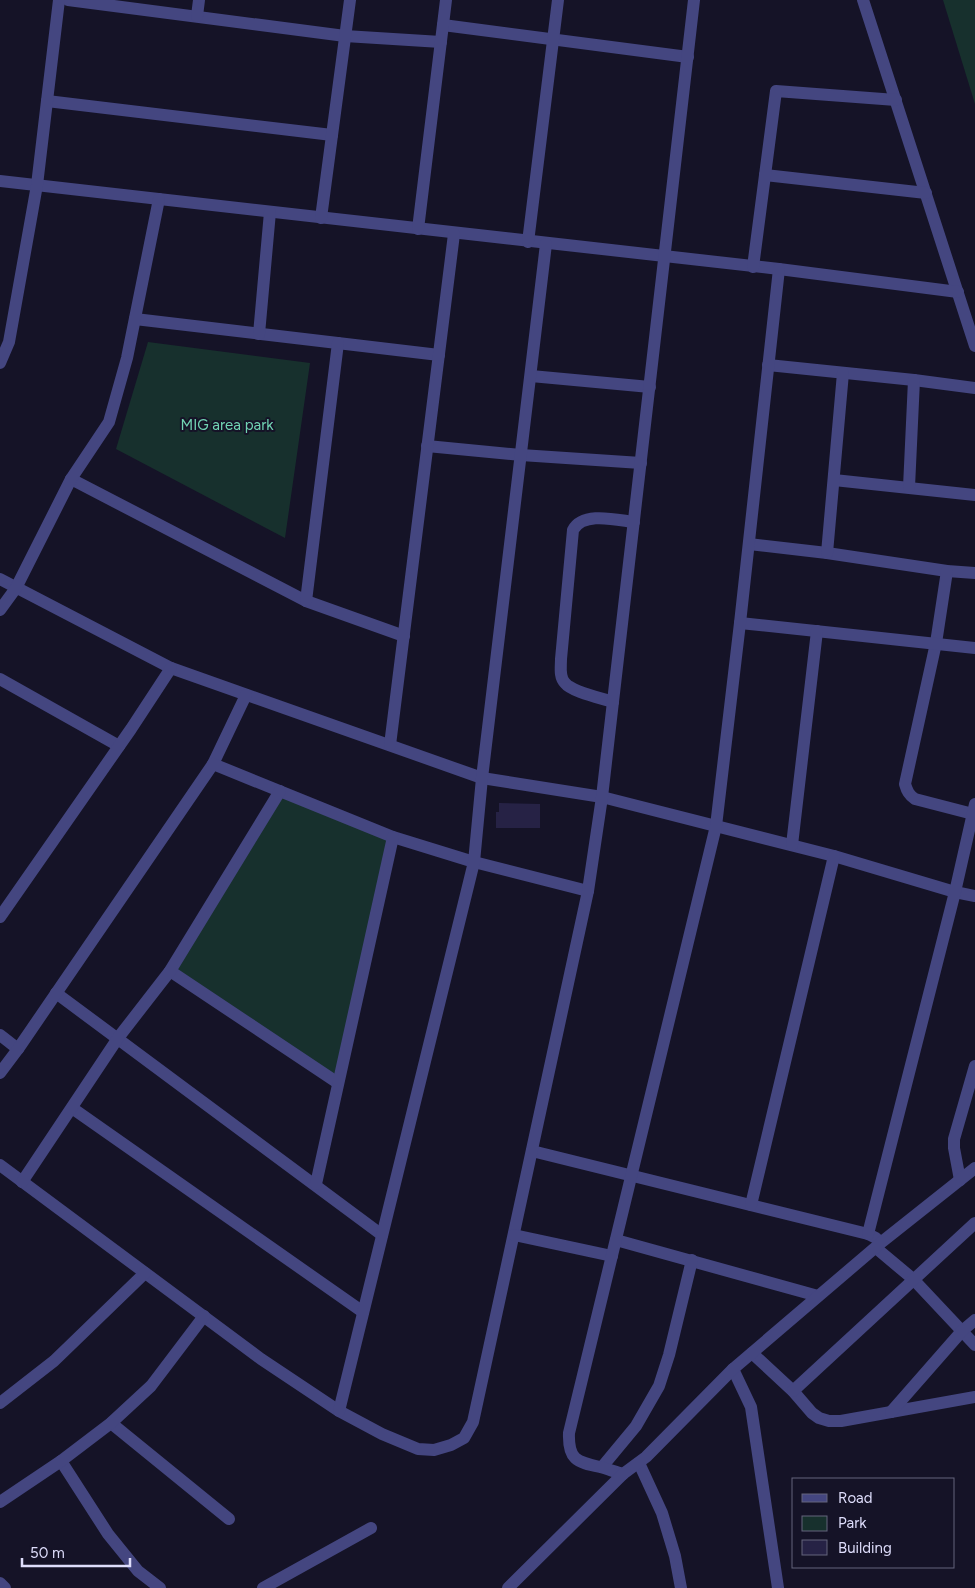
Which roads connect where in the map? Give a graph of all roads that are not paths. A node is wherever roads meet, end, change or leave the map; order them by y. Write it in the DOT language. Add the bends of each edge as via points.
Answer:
graph roads {
  1 [pos="59,0"];
  2 [pos="68,0"];
  3 [pos="199,0"];
  4 [pos="350,0"];
  5 [pos="446,0"];
  6 [pos="558,0"];
  7 [pos="694,0"];
  8 [pos="863,0"];
  9 [pos="197,16"];
  10 [pos="443,25"];
  11 [pos="345,36"];
  12 [pos="553,39"];
  13 [pos="441,42"];
  14 [pos="688,57"];
  15 [pos="896,100"];
  16 [pos="47,101"];
  17 [pos="332,134"];
  18 [pos="765,175"];
  19 [pos="0,181"];
  20 [pos="37,185"];
  21 [pos="926,193"];
  22 [pos="159,199"];
  23 [pos="270,212"];
  24 [pos="321,218"];
  25 [pos="418,229"];
  26 [pos="454,234"];
  27 [pos="528,242"];
  28 [pos="546,244"];
  29 [pos="665,257"];
  30 [pos="753,267"];
  31 [pos="778,270"];
  32 [pos="958,292"];
  33 [pos="135,319"];
  34 [pos="259,334"];
  35 [pos="338,343"];
  36 [pos="975,346"];
  37 [pos="439,355"];
  38 [pos="0,363"];
  39 [pos="768,365"];
  40 [pos="843,372"];
  41 [pos="530,376"];
  42 [pos="914,380"];
  43 [pos="650,387"];
  44 [pos="975,388"];
  45 [pos="428,446"];
  46 [pos="521,454"];
  47 [pos="641,463"];
  48 [pos="71,479"];
  49 [pos="834,480"];
  50 [pos="909,488"];
  51 [pos="975,495"];
  52 [pos="634,522"];
  53 [pos="748,544"];
  54 [pos="827,553"];
  55 [pos="947,571"];
  56 [pos="975,573"];
  57 [pos="0,579"];
  58 [pos="16,588"];
  59 [pos="306,602"];
  60 [pos="0,610"];
  61 [pos="740,623"];
  62 [pos="817,631"];
  63 [pos="404,636"];
  64 [pos="936,643"];
  65 [pos="975,648"];
  66 [pos="171,668"];
  67 [pos="0,679"];
  68 [pos="246,695"];
  69 [pos="613,702"];
  70 [pos="390,745"];
  71 [pos="119,746"];
  72 [pos="213,764"];
  73 [pos="482,778"];
  74 [pos="280,791"];
  75 [pos="602,797"];
  76 [pos="973,817"];
  77 [pos="716,826"];
  78 [pos="393,837"];
  79 [pos="792,845"];
  80 [pos="834,856"];
  81 [pos="474,862"];
  82 [pos="588,892"];
  83 [pos="955,892"];
  84 [pos="975,896"];
  85 [pos="0,917"];
  86 [pos="170,971"];
  87 [pos="56,993"];
  88 [pos="0,1035"];
  89 [pos="118,1038"];
  90 [pos="18,1049"];
  91 [pos="975,1066"];
  92 [pos="0,1073"];
  93 [pos="338,1083"];
  94 [pos="72,1108"];
  95 [pos="532,1151"];
  96 [pos="0,1165"];
  97 [pos="975,1168"];
  98 [pos="631,1176"];
  99 [pos="960,1180"];
  100 [pos="22,1182"];
  101 [pos="316,1184"];
  102 [pos="751,1205"];
  103 [pos="975,1224"];
  104 [pos="868,1234"];
  105 [pos="382,1235"];
  106 [pos="514,1235"];
  107 [pos="616,1240"];
  108 [pos="879,1244"];
  109 [pos="612,1256"];
  110 [pos="692,1260"];
  111 [pos="145,1273"];
  112 [pos="913,1279"];
  113 [pos="818,1296"];
  114 [pos="363,1312"];
  115 [pos="204,1316"];
  116 [pos="975,1320"];
  117 [pos="962,1331"];
  118 [pos="975,1345"];
  119 [pos="752,1353"];
  120 [pos="733,1368"];
  121 [pos="793,1391"];
  122 [pos="975,1397"];
  123 [pos="0,1403"];
  124 [pos="339,1411"];
  125 [pos="891,1412"];
  126 [pos="111,1423"];
  127 [pos="61,1462"];
  128 [pos="639,1463"];
  129 [pos="602,1467"];
  130 [pos="623,1474"];
  131 [pos="0,1502"];
  132 [pos="229,1519"];
  133 [pos="371,1528"];
  134 [pos="0,1583"];
  135 [pos="5,1588"];
  136 [pos="160,1588"];
  137 [pos="263,1588"];
  138 [pos="508,1588"];
  139 [pos="681,1588"];
  140 [pos="778,1588"];
  1 -- 16 [label="street"];
  2 -- 9 [label="street"];
  3 -- 9 [label="street"];
  4 -- 11 [label="street"];
  5 -- 10 [label="street"];
  6 -- 12 [label="street"];
  7 -- 14 [label="street"];
  8 -- 15 [label="street"];
  9 -- 11 [label="street"];
  10 -- 12 [label="street"];
  10 -- 13 [label="street"];
  11 -- 13 [label="street"];
  11 -- 17 [label="street"];
  12 -- 14 [label="street"];
  12 -- 27 [label="street"];
  13 -- 25 [label="street"];
  14 -- 29 [label="street"];
  15 -- 18 [label="street" via="776,91"];
  15 -- 21 [label="street"];
  16 -- 17 [label="street"];
  16 -- 20 [label="street"];
  17 -- 24 [label="street"];
  18 -- 21 [label="street"];
  18 -- 30 [label="street"];
  19 -- 20 [label="street"];
  20 -- 22 [label="street"];
  20 -- 38 [label="street" via="9,342"];
  21 -- 32 [label="street"];
  22 -- 23 [label="street"];
  22 -- 33 [label="street"];
  23 -- 24 [label="street"];
  23 -- 34 [label="street"];
  24 -- 25 [label="street"];
  25 -- 26 [label="street"];
  26 -- 27 [label="street"];
  26 -- 37 [label="street"];
  27 -- 28 [label="street"];
  28 -- 29 [label="street"];
  28 -- 41 [label="street"];
  29 -- 30 [label="street"];
  29 -- 43 [label="street"];
  30 -- 31 [label="street"];
  31 -- 32 [label="street"];
  31 -- 39 [label="street"];
  32 -- 36 [label="street"];
  33 -- 34 [label="street"];
  33 -- 48 [label="street" via="109,422"];
  34 -- 35 [label="street"];
  35 -- 37 [label="street"];
  35 -- 59 [label="street"];
  37 -- 45 [label="street"];
  39 -- 40 [label="street"];
  39 -- 53 [label="street"];
  40 -- 42 [label="street"];
  40 -- 49 [label="street"];
  41 -- 43 [label="street"];
  41 -- 46 [label="street"];
  42 -- 44 [label="street"];
  42 -- 50 [label="street"];
  43 -- 47 [label="street"];
  45 -- 46 [label="street"];
  45 -- 63 [label="street"];
  46 -- 47 [label="street"];
  46 -- 73 [label="street"];
  47 -- 52 [label="street"];
  48 -- 58 [label="street"];
  48 -- 59 [label="street"];
  49 -- 50 [label="street"];
  49 -- 54 [label="street"];
  50 -- 51 [label="street"];
  52 -- 69 [label="street"];
  52 -- 69 [label="street" via="590,518 576,524 573,530 562,678 572,688"];
  53 -- 54 [label="street"];
  53 -- 61 [label="street"];
  54 -- 55 [label="street"];
  55 -- 56 [label="street"];
  55 -- 64 [label="street"];
  57 -- 58 [label="street"];
  58 -- 60 [label="street"];
  58 -- 66 [label="street"];
  59 -- 63 [label="street"];
  61 -- 62 [label="street"];
  61 -- 77 [label="street"];
  62 -- 64 [label="street"];
  62 -- 79 [label="street"];
  63 -- 70 [label="street"];
  64 -- 65 [label="street"];
  64 -- 76 [label="street" via="906,778 907,791 915,799"];
  66 -- 68 [label="street"];
  66 -- 71 [label="street"];
  67 -- 71 [label="street"];
  68 -- 70 [label="street"];
  68 -- 72 [label="street"];
  69 -- 75 [label="street"];
  70 -- 73 [label="street"];
  71 -- 85 [label="street"];
  72 -- 74 [label="street"];
  72 -- 87 [label="street"];
  73 -- 75 [label="street"];
  73 -- 81 [label="street"];
  74 -- 78 [label="street"];
  74 -- 86 [label="street"];
  75 -- 77 [label="street"];
  75 -- 82 [label="street"];
  76 -- 83 [label="street"];
  77 -- 79 [label="street"];
  77 -- 98 [label="street"];
  78 -- 81 [label="street"];
  78 -- 93 [label="street"];
  79 -- 80 [label="street"];
  80 -- 83 [label="street"];
  80 -- 102 [label="street"];
  81 -- 82 [label="street"];
  81 -- 105 [label="street"];
  82 -- 95 [label="street"];
  83 -- 84 [label="street"];
  83 -- 104 [label="street"];
  86 -- 89 [label="street"];
  86 -- 93 [label="street"];
  87 -- 89 [label="street"];
  87 -- 90 [label="street"];
  88 -- 90 [label="street"];
  89 -- 94 [label="street"];
  89 -- 101 [label="street"];
  90 -- 92 [label="street"];
  91 -- 99 [label="street" via="954,1139"];
  93 -- 101 [label="street"];
  94 -- 100 [label="street"];
  94 -- 114 [label="street"];
  95 -- 98 [label="street"];
  95 -- 106 [label="street"];
  96 -- 100 [label="street"];
  97 -- 99 [label="street"];
  98 -- 102 [label="street"];
  98 -- 107 [label="street"];
  99 -- 108 [label="street"];
  100 -- 111 [label="street"];
  101 -- 105 [label="street"];
  102 -- 104 [label="street"];
  103 -- 112 [label="street"];
  104 -- 108 [label="street"];
  105 -- 114 [label="street"];
  106 -- 109 [label="street"];
  106 -- 124 [label="street" via="473,1422 464,1438 434,1450 418,1449"];
  107 -- 109 [label="street"];
  107 -- 110 [label="street"];
  108 -- 112 [label="street"];
  108 -- 113 [label="street"];
  109 -- 129 [label="street" via="569,1432 572,1455 583,1464"];
  110 -- 113 [label="street"];
  110 -- 129 [label="street" via="669,1355 658,1386 636,1426"];
  111 -- 115 [label="street"];
  111 -- 123 [label="street" via="54,1361"];
  112 -- 117 [label="street"];
  112 -- 121 [label="street"];
  113 -- 119 [label="street"];
  114 -- 124 [label="street"];
  115 -- 124 [label="street"];
  115 -- 126 [label="street" via="151,1386"];
  116 -- 117 [label="street"];
  117 -- 118 [label="street"];
  117 -- 125 [label="street"];
  119 -- 120 [label="street"];
  119 -- 121 [label="street"];
  120 -- 128 [label="street"];
  120 -- 140 [label="street" via="751,1407"];
  121 -- 125 [label="street" via="812,1413 829,1421"];
  122 -- 125 [label="street"];
  126 -- 127 [label="street"];
  126 -- 132 [label="street"];
  127 -- 131 [label="street"];
  127 -- 136 [label="street" via="108,1534 138,1571"];
  128 -- 130 [label="street"];
  128 -- 139 [label="street" via="662,1513"];
  129 -- 130 [label="street"];
  130 -- 138 [label="street"];
  133 -- 137 [label="street"];
  134 -- 135 [label="street"];
}
